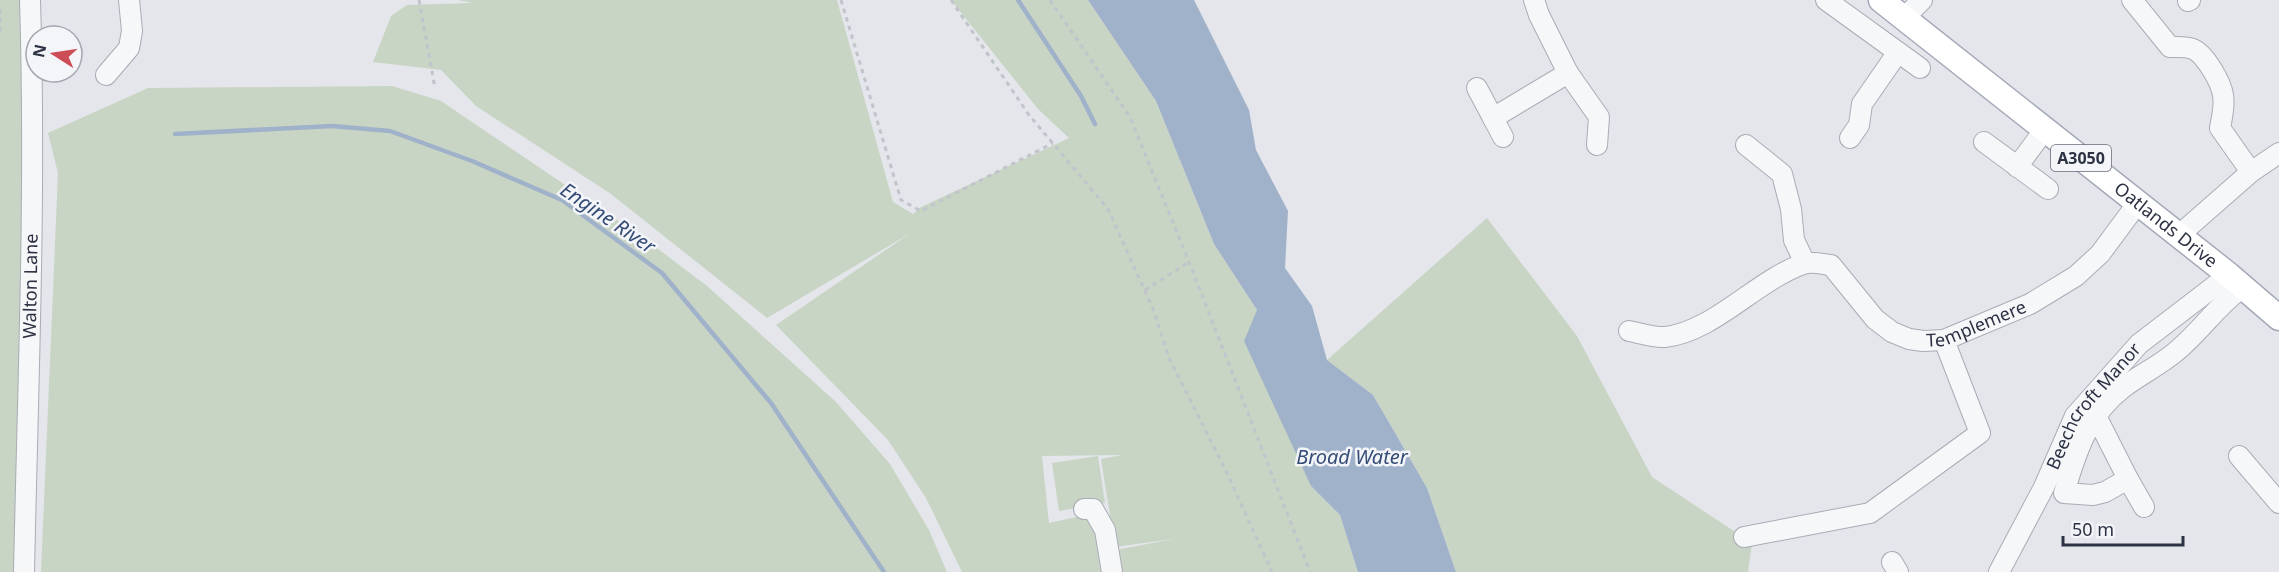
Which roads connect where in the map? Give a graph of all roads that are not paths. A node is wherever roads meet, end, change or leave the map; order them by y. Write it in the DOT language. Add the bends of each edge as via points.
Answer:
graph roads {
  1 [pos="30,0"];
  2 [pos="129,0"];
  3 [pos="1534,0"];
  4 [pos="1826,0"];
  5 [pos="1881,0"];
  6 [pos="1922,0"];
  7 [pos="2133,0"];
  8 [pos="1904,18"];
  9 [pos="1898,52"];
  10 [pos="1920,68"];
  11 [pos="1568,72"];
  12 [pos="106,75"];
  13 [pos="1477,88"];
  14 [pos="1493,118"];
  15 [pos="2045,129"];
  16 [pos="1503,137"];
  17 [pos="1850,138"];
  18 [pos="1984,142"];
  19 [pos="1597,145"];
  20 [pos="1746,145"];
  21 [pos="2279,153"];
  22 [pos="2017,166"];
  23 [pos="2251,172"];
  24 [pos="2048,189"];
  25 [pos="2137,204"];
  26 [pos="2178,236"];
  27 [pos="1805,263"];
  28 [pos="2236,281"];
  29 [pos="2279,318"];
  30 [pos="1629,331"];
  31 [pos="1944,340"];
  32 [pos="2096,416"];
  33 [pos="2239,456"];
  34 [pos="2128,480"];
  35 [pos="2279,503"];
  36 [pos="2144,507"];
  37 [pos="1084,509"];
  38 [pos="1744,537"];
  39 [pos="24,572"];
  40 [pos="1112,572"];
  41 [pos="1999,572"];
  1 -- 39 [label="street, Walton Lane" via="31,238"];
  2 -- 12 [label="street" via="129,48"];
  3 -- 11 [label="street"];
  4 -- 9 [label="street"];
  5 -- 8 [label="main road, Oatlands Drive / A3050"];
  6 -- 8 [label="street"];
  7 -- 23 [label="street" via="2170,47 2195,50 2207,61 2223,93 2220,128"];
  8 -- 15 [label="main road, Oatlands Drive / A3050"];
  9 -- 10 [label="street"];
  9 -- 17 [label="street" via="1862,104 1859,126"];
  11 -- 14 [label="street"];
  11 -- 19 [label="street" via="1599,117"];
  13 -- 14 [label="street"];
  14 -- 16 [label="street"];
  15 -- 22 [label="street"];
  15 -- 25 [label="main road, Oatlands Drive / A3050"];
  18 -- 22 [label="street"];
  20 -- 27 [label="street" via="1782,174 1794,240"];
  21 -- 23 [label="street"];
  22 -- 24 [label="street"];
  23 -- 26 [label="street"];
  25 -- 26 [label="main road, Oatlands Drive / A3050"];
  25 -- 31 [label="street, Templemere" via="2100,254 2076,276 2030,304"];
  26 -- 28 [label="main road, Oatlands Drive / A3050"];
  27 -- 30 [label="street" via="1755,289 1698,327 1664,337"];
  27 -- 31 [label="street, Templemere" via="1831,265 1875,319 1892,332 1909,339"];
  28 -- 29 [label="main road, Oatlands Drive / A3050"];
  28 -- 32 [label="street" via="2202,326 2174,354 2122,389"];
  28 -- 41 [label="street, Beechcroft Manor" via="2139,344 2075,416 2044,487"];
  31 -- 38 [label="street" via="1980,434 1870,513"];
  32 -- 34 [label="street"];
  32 -- 34 [label="street" via="2078,447 2064,493 2093,495"];
  33 -- 35 [label="street"];
  34 -- 36 [label="street"];
  37 -- 40 [label="street" via="1093,509 1105,530"];
}
